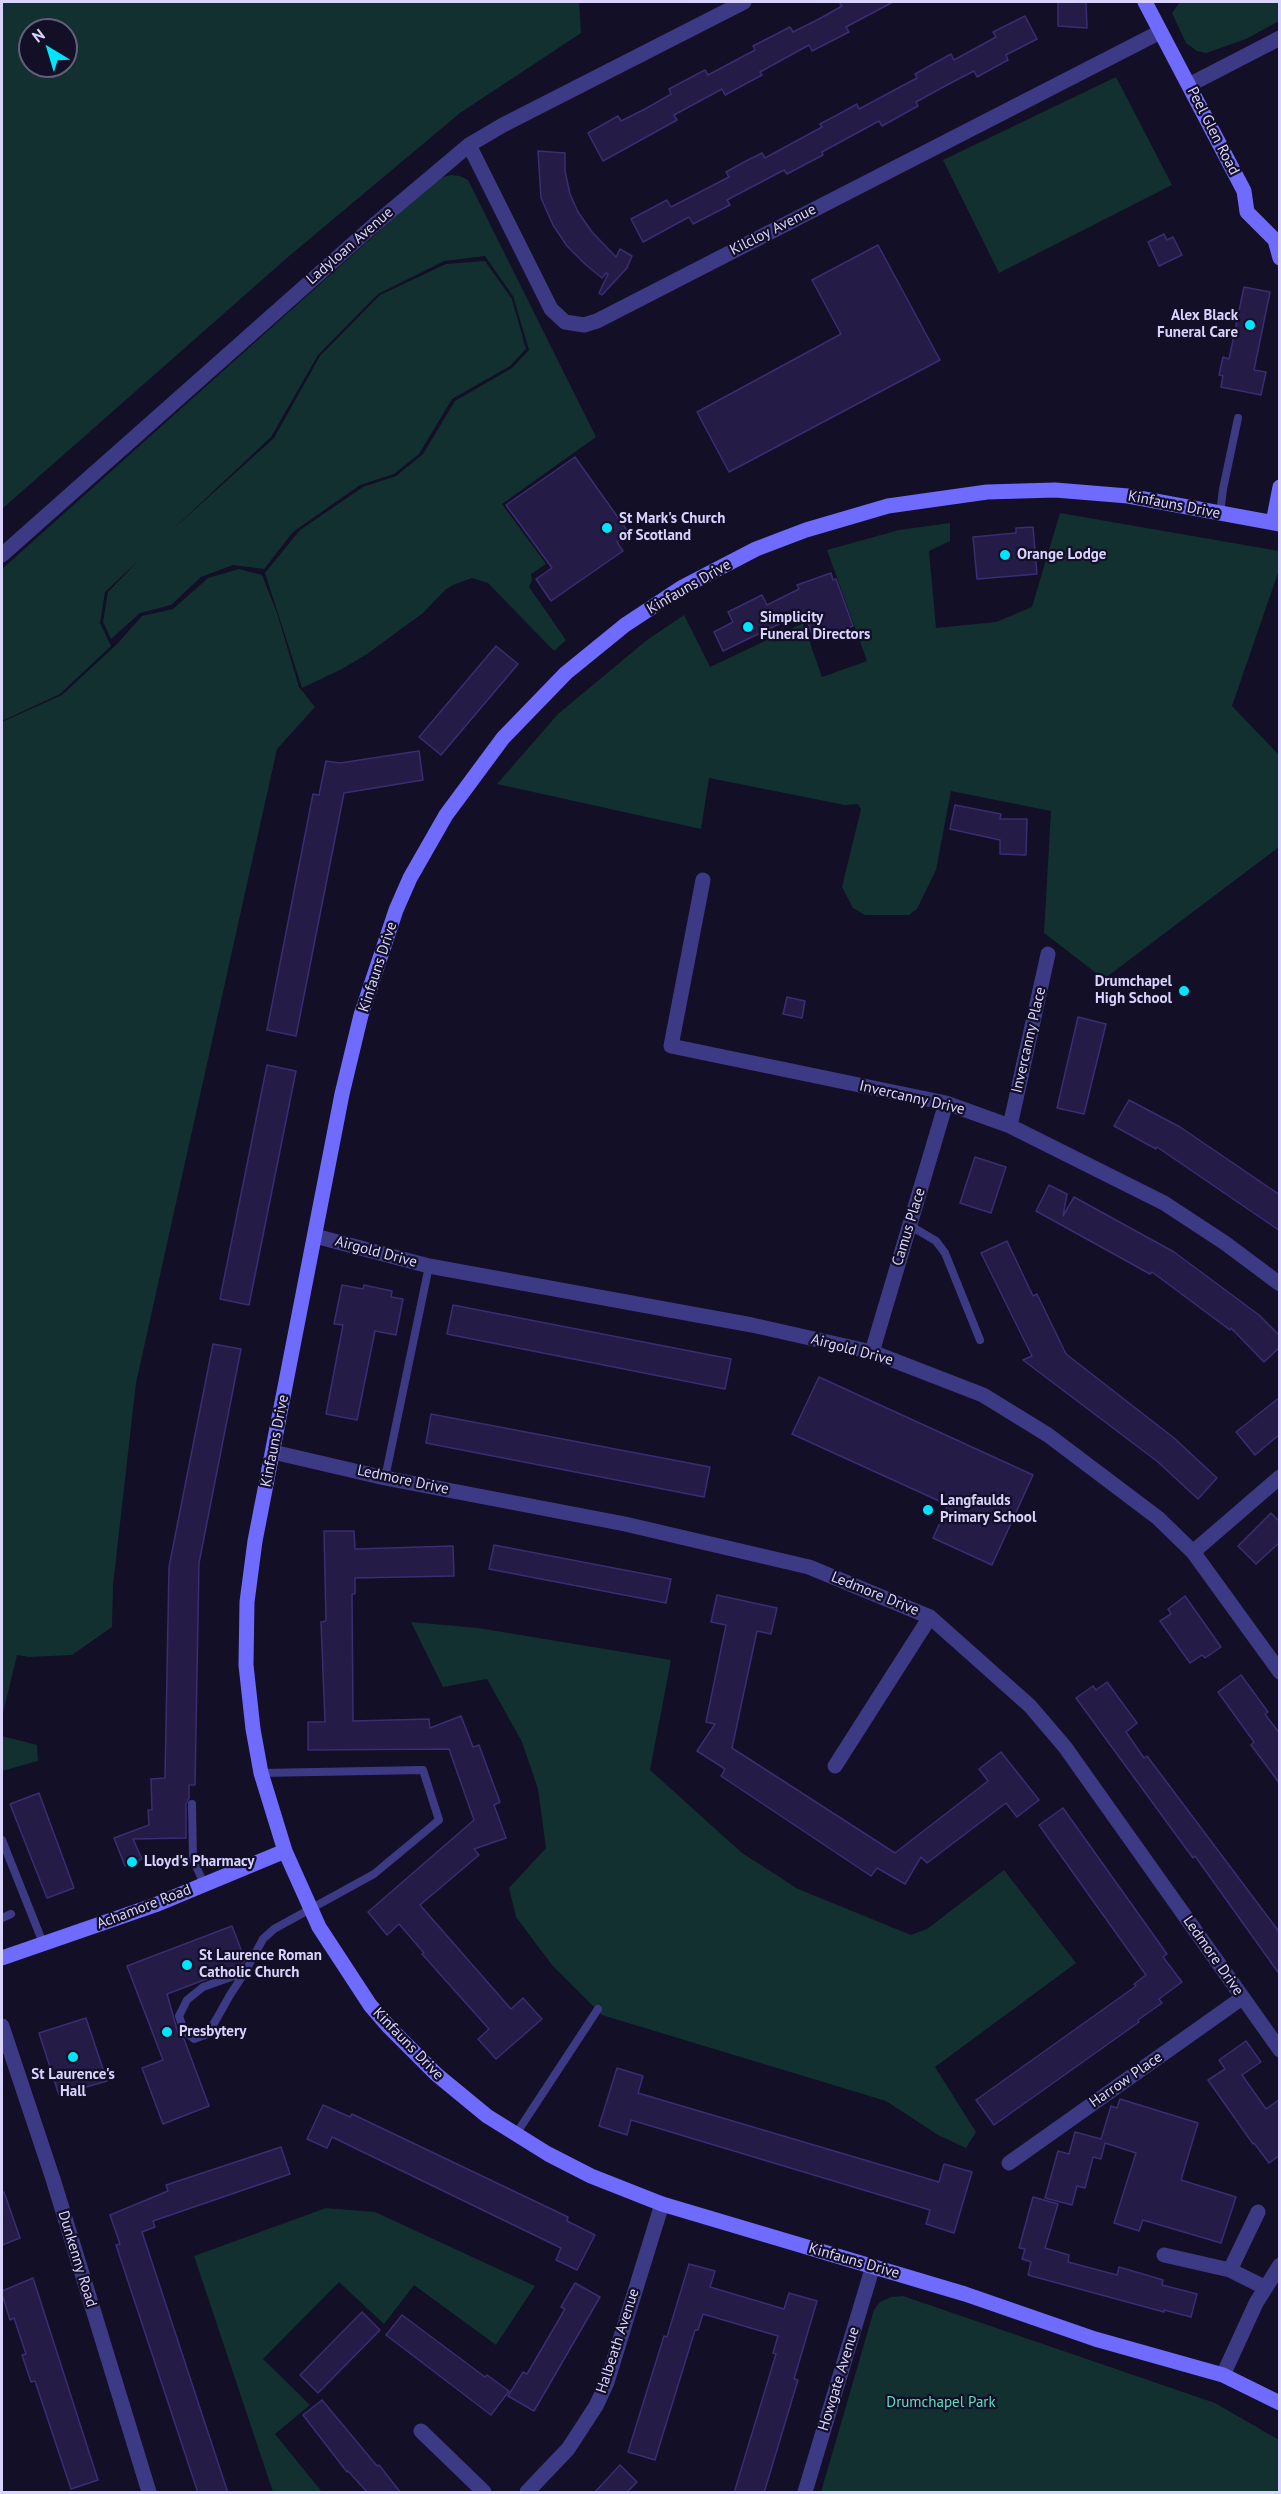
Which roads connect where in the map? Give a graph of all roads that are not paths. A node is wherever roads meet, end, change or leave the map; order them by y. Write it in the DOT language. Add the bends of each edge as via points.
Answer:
graph roads {
  1 [pos="744,2"];
  2 [pos="1145,2"];
  3 [pos="1160,32"];
  4 [pos="1280,38"];
  5 [pos="1189,86"];
  6 [pos="469,145"];
  7 [pos="1280,258"];
  8 [pos="1238,418"];
  9 [pos="1280,487"];
  10 [pos="1220,514"];
  11 [pos="1276,524"];
  12 [pos="2,555"];
  13 [pos="703,880"];
  14 [pos="1048,954"];
  15 [pos="946,1103"];
  16 [pos="1010,1126"];
  17 [pos="909,1225"];
  18 [pos="315,1236"];
  19 [pos="429,1266"];
  20 [pos="1280,1284"];
  21 [pos="980,1340"];
  22 [pos="872,1352"];
  23 [pos="273,1452"];
  24 [pos="1280,1477"];
  25 [pos="385,1478"];
  26 [pos="1193,1552"];
  27 [pos="930,1617"];
  28 [pos="1280,1672"];
  29 [pos="835,1766"];
  30 [pos="261,1773"];
  31 [pos="192,1804"];
  32 [pos="2,1840"];
  33 [pos="285,1851"];
  34 [pos="204,1884"];
  35 [pos="309,1909"];
  36 [pos="11,1914"];
  37 [pos="2,1918"];
  38 [pos="43,1944"];
  39 [pos="2,1958"];
  40 [pos="245,1972"];
  41 [pos="1242,1998"];
  42 [pos="598,2009"];
  43 [pos="2,2026"];
  44 [pos="1280,2050"];
  45 [pos="516,2134"];
  46 [pos="1009,2163"];
  47 [pos="662,2204"];
  48 [pos="1258,2212"];
  49 [pos="1164,2255"];
  50 [pos="1280,2265"];
  51 [pos="873,2266"];
  52 [pos="1230,2270"];
  53 [pos="1264,2287"];
  54 [pos="1223,2375"];
  55 [pos="1280,2403"];
  56 [pos="421,2431"];
  57 [pos="149,2493"];
  58 [pos="484,2493"];
  59 [pos="527,2493"];
  60 [pos="805,2493"];
  1 -- 6 [label="street, Ladyloan Avenue"];
  2 -- 3 [label="street, Peel Glen Road"];
  3 -- 5 [label="street, Peel Glen Road"];
  3 -- 6 [label="street, Kilcloy Avenue" via="585,325 565,322 551,309"];
  4 -- 5 [label="street"];
  5 -- 7 [label="street, Peel Glen Road" via="1244,191 1247,212 1275,240"];
  6 -- 12 [label="street, Ladyloan Avenue"];
  8 -- 10 [label="lane"];
  9 -- 11 [label="street"];
  10 -- 11 [label="street, Kinfauns Drive"];
  10 -- 18 [label="street, Kinfauns Drive" via="1128,496 1055,490 987,492 888,506 756,549 681,588 566,673 503,738 446,815 410,878 361,1015"];
  13 -- 15 [label="street, Invercanny Drive" via="671,1046"];
  14 -- 16 [label="street, Invercanny Place"];
  15 -- 16 [label="street, Invercanny Drive"];
  15 -- 17 [label="street, Camus Place"];
  16 -- 20 [label="street, Invercanny Drive" via="1164,1203"];
  17 -- 21 [label="lane" via="936,1241 945,1253"];
  17 -- 22 [label="street, Camus Place"];
  18 -- 19 [label="street, Airgold Drive"];
  18 -- 23 [label="street, Kinfauns Drive"];
  19 -- 22 [label="street, Airgold Drive" via="752,1325"];
  19 -- 25 [label="lane"];
  22 -- 26 [label="street, Airgold Drive" via="983,1395 1048,1435 1158,1518"];
  23 -- 25 [label="street, Ledmore Drive"];
  23 -- 30 [label="street, Kinfauns Drive" via="247,1602 246,1665"];
  24 -- 26 [label="street"];
  25 -- 27 [label="street, Ledmore Drive" via="625,1524 809,1567"];
  26 -- 28 [label="street, Airgold Drive"];
  27 -- 29 [label="street"];
  27 -- 41 [label="street, Ledmore Drive" via="1030,1706 1065,1747"];
  30 -- 33 [label="street, Kinfauns Drive"];
  30 -- 35 [label="lane" via="423,1770 439,1820 374,1874"];
  31 -- 34 [label="lane" via="193,1859"];
  32 -- 38 [label="lane"];
  33 -- 34 [label="street, Achamore Road"];
  33 -- 35 [label="street, Kinfauns Drive"];
  34 -- 38 [label="street, Achamore Road"];
  35 -- 40 [label="lane" via="263,1939"];
  35 -- 45 [label="street, Kinfauns Drive" via="389,2028 458,2093"];
  36 -- 37 [label="lane"];
  38 -- 39 [label="street, Achamore Road"];
  40 -- 40 [label="lane" via="208,2034 194,2039 184,2031 179,2016 187,2000 204,1987"];
  41 -- 44 [label="street, Ledmore Drive"];
  41 -- 46 [label="street, Harrow Place"];
  42 -- 45 [label="lane"];
  43 -- 57 [label="street, Dunkenny Road"];
  45 -- 47 [label="street, Kinfauns Drive" via="591,2176"];
  47 -- 51 [label="street, Kinfauns Drive"];
  47 -- 59 [label="street, Halbeath Avenue" via="607,2382 596,2406 568,2449"];
  48 -- 52 [label="street"];
  49 -- 52 [label="street"];
  50 -- 53 [label="street"];
  51 -- 54 [label="street, Kinfauns Drive" via="1095,2339"];
  51 -- 60 [label="street, Howgate Avenue"];
  52 -- 53 [label="street"];
  53 -- 54 [label="street"];
  54 -- 55 [label="street, Kinfauns Drive"];
  56 -- 58 [label="street"];
}
